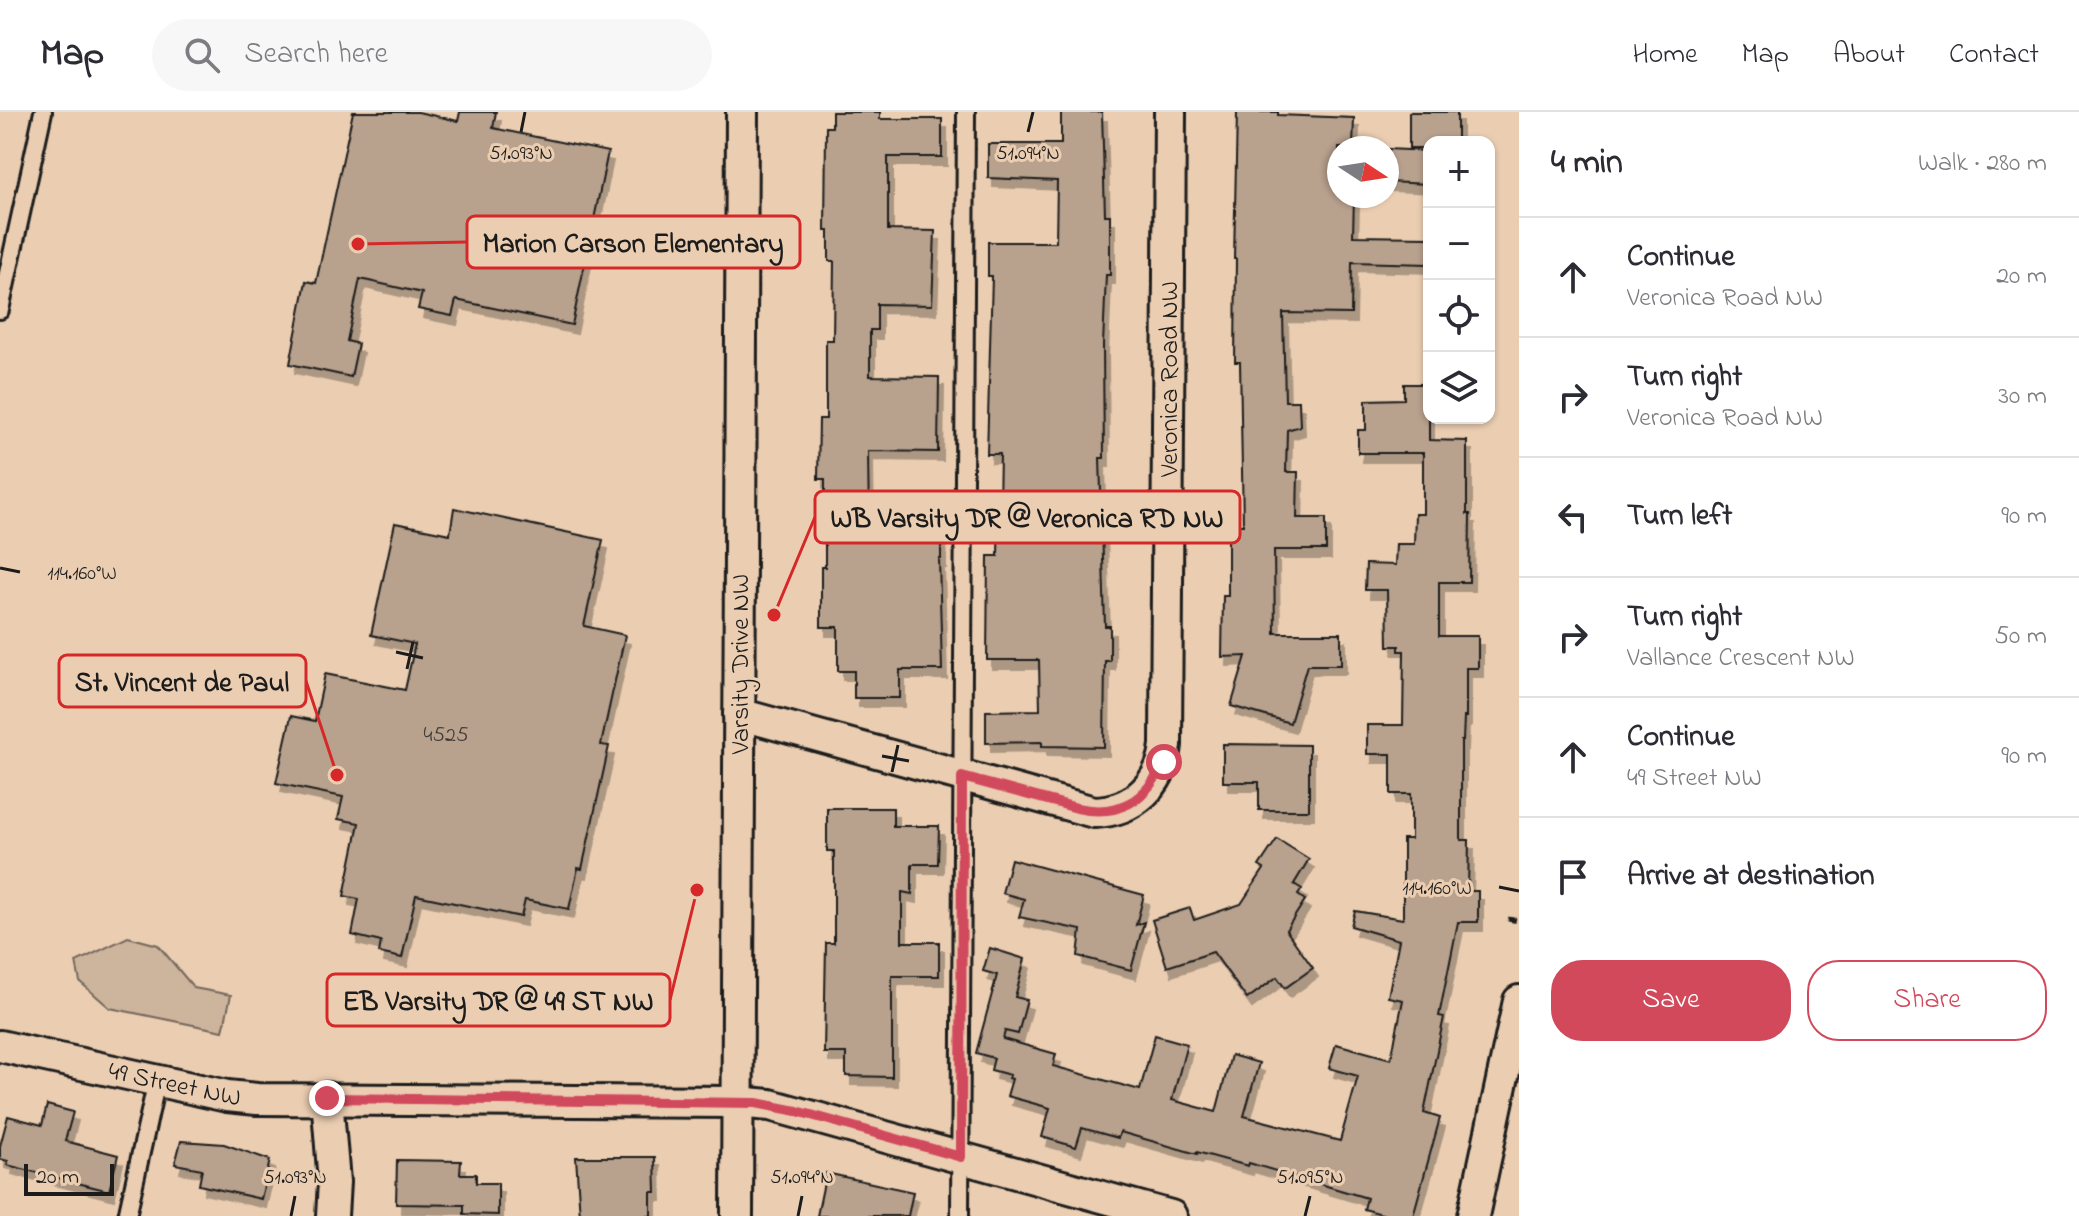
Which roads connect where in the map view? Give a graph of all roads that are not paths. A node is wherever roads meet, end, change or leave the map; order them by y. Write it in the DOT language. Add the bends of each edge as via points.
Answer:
graph roads {
  1 [pos="43,112"];
  2 [pos="742,112"];
  3 [pos="966,112"];
  4 [pos="1170,112"];
  5 [pos="0,310"];
  6 [pos="739,714"];
  7 [pos="962,777"];
  8 [pos="1519,1001"];
  9 [pos="0,1046"];
  10 [pos="157,1080"];
  11 [pos="327,1098"];
  12 [pos="736,1102"];
  13 [pos="961,1157"];
  14 [pos="127,1216"];
  15 [pos="332,1216"];
  16 [pos="737,1216"];
  17 [pos="960,1216"];
  18 [pos="1171,1216"];
  19 [pos="1473,1216"];
  1 -- 5 [label="lane"];
  2 -- 6 [label="street, Varsity Drive NW"];
  3 -- 7 [label="lane"];
  4 -- 7 [label="street, Veronica Road NW" via="1164,762 1138,798 1111,811 1085,810"];
  6 -- 7 [label="street, Veronica Road NW"];
  6 -- 12 [label="street, Varsity Drive NW"];
  7 -- 13 [label="lane"];
  8 -- 19 [label="street"];
  9 -- 10 [label="street, 49 Street NW"];
  10 -- 11 [label="street, 49 Street NW" via="227,1096"];
  10 -- 14 [label="lane"];
  11 -- 12 [label="street, 49 Street NW"];
  11 -- 15 [label="street"];
  12 -- 13 [label="street, 49 Street NW" via="797,1111"];
  12 -- 16 [label="street, Varsity Drive NW"];
  13 -- 17 [label="lane"];
  13 -- 18 [label="street, 49 Street NW"];
}
